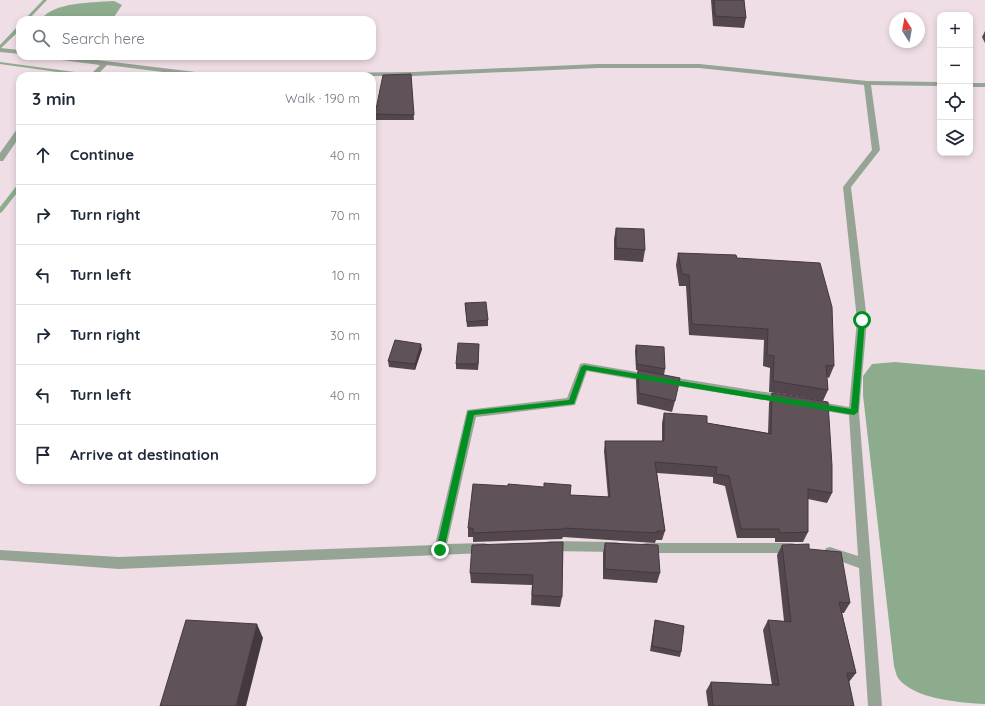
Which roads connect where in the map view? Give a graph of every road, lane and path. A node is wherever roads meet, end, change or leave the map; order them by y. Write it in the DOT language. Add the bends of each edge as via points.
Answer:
graph roads {
  1 [pos="2,50"];
  2 [pos="16,52"];
  3 [pos="76,60"];
  4 [pos="105,64"];
  5 [pos="96,72"];
  6 [pos="176,72"];
  7 [pos="376,74"];
  8 [pos="868,83"];
  9 [pos="937,84"];
  10 [pos="973,85"];
  11 [pos="985,85"];
  12 [pos="16,137"];
  13 [pos="0,160"];
  14 [pos="854,412"];
  15 [pos="540,546"];
  16 [pos="494,548"];
  17 [pos="805,548"];
  18 [pos="440,550"];
  19 [pos="821,550"];
  20 [pos="0,554"];
  21 [pos="864,564"];
  22 [pos="875,706"];
  1 -- 2 [label="street"];
  3 -- 4 [label="street"];
  4 -- 5 [label="street"];
  4 -- 6 [label="street"];
  7 -- 8 [label="street" via="598,66 699,66"];
  8 -- 9 [label="street"];
  8 -- 14 [label="street" via="876,150 847,188 862,320"];
  10 -- 11 [label="street"];
  12 -- 13 [label="street"];
  14 -- 18 [label="street" via="584,367 571,402 471,413"];
  14 -- 21 [label="street"];
  15 -- 17 [label="street" via="672,550"];
  16 -- 18 [label="street"];
  18 -- 20 [label="street" via="119,563"];
  19 -- 21 [label="street"];
  21 -- 22 [label="street"];
}
